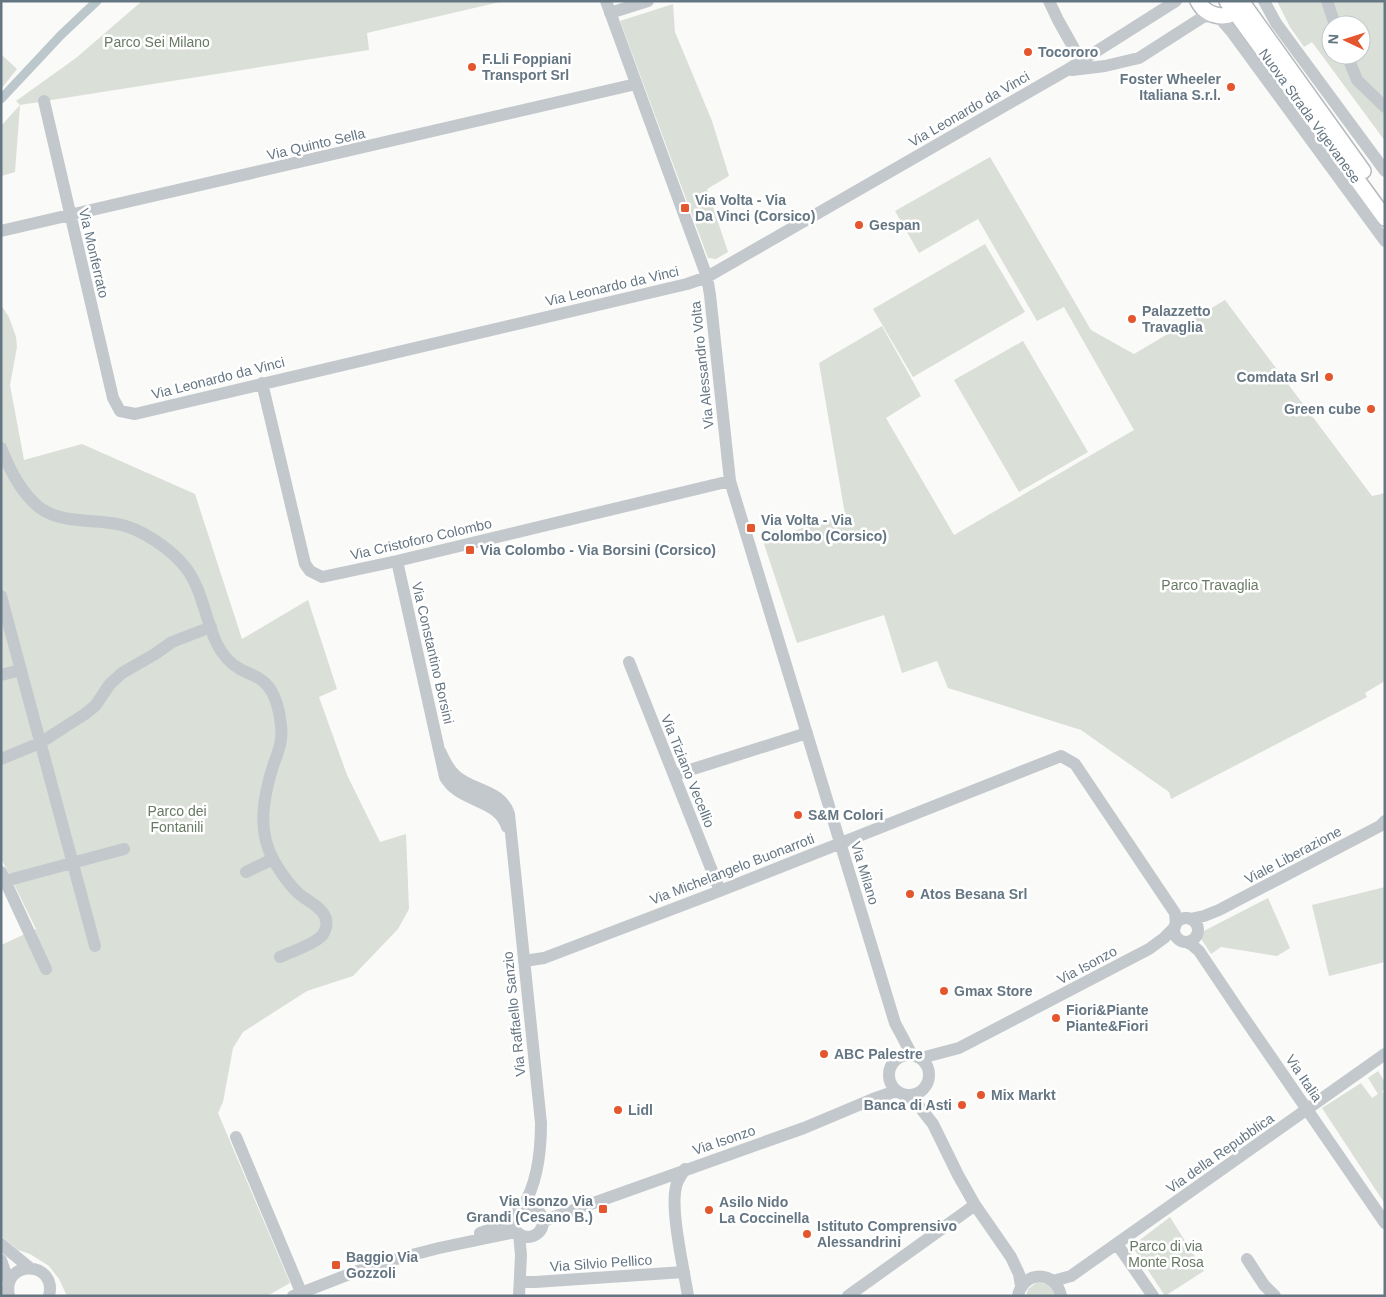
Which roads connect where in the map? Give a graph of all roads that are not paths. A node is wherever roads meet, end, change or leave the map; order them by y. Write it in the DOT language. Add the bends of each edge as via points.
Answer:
graph roads {
  1 [pos="648,1"];
  2 [pos="1050,1"];
  3 [pos="1176,1"];
  4 [pos="1198,1"];
  5 [pos="1264,1"];
  6 [pos="1327,1"];
  7 [pos="1239,5"];
  8 [pos="608,7"];
  9 [pos="1216,15"];
  10 [pos="1332,15"];
  11 [pos="1081,61"];
  12 [pos="1351,65"];
  13 [pos="1067,70"];
  14 [pos="636,84"];
  15 [pos="44,101"];
  16 [pos="1385,107"];
  17 [pos="1385,170"];
  18 [pos="1385,200"];
  19 [pos="70,216"];
  20 [pos="1385,218"];
  21 [pos="1,231"];
  22 [pos="1385,241"];
  23 [pos="707,278"];
  24 [pos="262,383"];
  25 [pos="120,411"];
  26 [pos="1,448"];
  27 [pos="7,475"];
  28 [pos="730,481"];
  29 [pos="397,560"];
  30 [pos="1,596"];
  31 [pos="211,627"];
  32 [pos="629,662"];
  33 [pos="21,670"];
  34 [pos="1,675"];
  35 [pos="807,732"];
  36 [pos="40,743"];
  37 [pos="1,759"];
  38 [pos="674,774"];
  39 [pos="1383,824"];
  40 [pos="510,834"];
  41 [pos="840,843"];
  42 [pos="124,849"];
  43 [pos="273,859"];
  44 [pos="73,862"];
  45 [pos="246,872"];
  46 [pos="3,876"];
  47 [pos="720,891"];
  48 [pos="1219,910"];
  49 [pos="1190,918"];
  50 [pos="1175,925"];
  51 [pos="1191,938"];
  52 [pos="95,946"];
  53 [pos="1149,949"];
  54 [pos="280,957"];
  55 [pos="524,961"];
  56 [pos="46,969"];
  57 [pos="895,1023"];
  58 [pos="959,1048"];
  59 [pos="1385,1054"];
  60 [pos="916,1056"];
  61 [pos="895,1061"];
  62 [pos="889,1073"];
  63 [pos="930,1073"];
  64 [pos="925,1088"];
  65 [pos="902,1094"];
  66 [pos="850,1108"];
  67 [pos="1307,1109"];
  68 [pos="933,1124"];
  69 [pos="236,1137"];
  70 [pos="685,1169"];
  71 [pos="532,1190"];
  72 [pos="975,1205"];
  73 [pos="522,1208"];
  74 [pos="539,1214"];
  75 [pos="1385,1223"];
  76 [pos="516,1229"];
  77 [pos="535,1236"];
  78 [pos="1,1244"];
  79 [pos="1117,1244"];
  80 [pos="1012,1257"];
  81 [pos="1247,1259"];
  82 [pos="1,1260"];
  83 [pos="521,1267"];
  84 [pos="30,1268"];
  85 [pos="684,1272"];
  86 [pos="1036,1276"];
  87 [pos="1072,1276"];
  88 [pos="1053,1281"];
  89 [pos="520,1282"];
  90 [pos="9,1289"];
  91 [pos="1020,1291"];
  92 [pos="52,1293"];
  93 [pos="297,1294"];
  94 [pos="1060,1294"];
  95 [pos="519,1296"];
  96 [pos="688,1296"];
  97 [pos="848,1296"];
  98 [pos="1153,1296"];
  99 [pos="1275,1296"];
  1 -- 8 [label="street"];
  2 -- 11 [label="street"];
  3 -- 11 [label="street, Via Leonardo da Vinci"];
  4 -- 9 [label="main road" via="1208,12"];
  5 -- 17 [label="street" via="1276,24"];
  6 -- 10 [label="street"];
  7 -- 9 [label="main road" via="1225,16"];
  7 -- 18 [label="main road, Nuova Strada Vigevanese"];
  7 -- 20 [label="main road, Nuova Strada Vigevanese"];
  8 -- 14 [label="street, Via Alessandro Volta"];
  9 -- 13 [label="street, Via Leonardo da Vinci" via="1203,17 1139,58"];
  9 -- 22 [label="street"];
  11 -- 13 [label="street, Via Leonardo da Vinci"];
  12 -- 16 [label="street" via="1357,80"];
  13 -- 23 [label="street, Via Leonardo da Vinci"];
  14 -- 19 [label="street, Via Quinto Sella"];
  14 -- 23 [label="street, Via Alessandro Volta"];
  15 -- 19 [label="street, Via Monferrato"];
  19 -- 21 [label="street, Via Quinto Sella"];
  19 -- 25 [label="street, Via Monferrato" via="113,398"];
  23 -- 24 [label="street, Via Leonardo da Vinci"];
  23 -- 28 [label="street, Via Alessandro Volta"];
  24 -- 25 [label="street, Via Leonardo da Vinci" via="135,414"];
  24 -- 29 [label="street, Via Cristoforo Colombo" via="305,564 310,571 322,577"];
  26 -- 27 [label="street"];
  27 -- 31 [label="street" via="41,508 57,517 118,524 172,552 197,586"];
  28 -- 29 [label="street, Via Cristoforo Colombo"];
  28 -- 35 [label="street, Via Alessandro Volta"];
  29 -- 40 [label="street, Via Constantino Borsini" via="445,777 464,795 497,810"];
  30 -- 33 [label="street"];
  31 -- 36 [label="street" via="172,642 122,673 95,706"];
  31 -- 43 [label="street" via="217,645 230,661 267,684 275,699 281,725 281,744 267,786 263,822"];
  32 -- 38 [label="street, Via Tiziano Vecellio"];
  33 -- 34 [label="street"];
  33 -- 36 [label="street"];
  35 -- 38 [label="street"];
  35 -- 41 [label="street, Via Milano"];
  36 -- 37 [label="street"];
  36 -- 44 [label="street"];
  38 -- 47 [label="street, Via Tiziano Vecellio"];
  39 -- 48 [label="street, Viale Liberazione"];
  40 -- 55 [label="street, Via Raffaello Sanzio"];
  41 -- 47 [label="street, Via Michelangelo Buonarroti"];
  41 -- 50 [label="street, Via Michelangelo Buonarroti" via="1061,756 1074,764 1175,913"];
  41 -- 57 [label="street, Via Milano"];
  42 -- 44 [label="street"];
  43 -- 45 [label="street"];
  43 -- 54 [label="street" via="286,880 324,914 327,924 318,939"];
  44 -- 46 [label="street"];
  44 -- 52 [label="street"];
  46 -- 56 [label="street"];
  47 -- 55 [label="street, Via Michelangelo Buonarroti" via="544,958"];
  48 -- 49 [label="street, Viale Liberazione"];
  48 -- 51 [label="street, Viale Liberazione"];
  49 -- 50 [label="street, Viale Liberazione"];
  49 -- 51 [label="street" via="1195,922"];
  50 -- 51 [label="street" via="1175,934"];
  50 -- 53 [label="street, Via Isonzo"];
  51 -- 53 [label="street, Via Isonzo"];
  51 -- 67 [label="street, Via Italia"];
  53 -- 58 [label="street, Via Isonzo"];
  55 -- 71 [label="street, Via Raffaello Sanzio" via="541,1123"];
  57 -- 60 [label="street, Via Milano"];
  57 -- 61 [label="street, Via Milano"];
  58 -- 60 [label="street, Via Isonzo"];
  58 -- 63 [label="street, Via Isonzo"];
  59 -- 67 [label="street, Via della Repubblica"];
  60 -- 61 [label="street" via="900,1057"];
  60 -- 63 [label="street" via="925,1062"];
  61 -- 62 [label="street"];
  62 -- 65 [label="street" via="889,1080"];
  62 -- 66 [label="street, Via Isonzo" via="873,1092"];
  63 -- 64 [label="street"];
  64 -- 65 [label="street" via="917,1094"];
  64 -- 68 [label="street"];
  65 -- 66 [label="street, Via Isonzo" via="872,1098"];
  65 -- 68 [label="street" via="915,1101"];
  66 -- 70 [label="street, Via Isonzo" via="804,1128"];
  67 -- 75 [label="street, Via Italia"];
  67 -- 79 [label="street, Via della Repubblica"];
  68 -- 72 [label="street"];
  69 -- 93 [label="street"];
  70 -- 74 [label="street, Via Isonzo" via="606,1198"];
  70 -- 85 [label="street" via="675,1194"];
  71 -- 73 [label="street, Via Raffaello Sanzio"];
  71 -- 74 [label="street, Via Raffaello Sanzio"];
  72 -- 80 [label="street"];
  72 -- 97 [label="street"];
  73 -- 74 [label="street" via="528,1207"];
  73 -- 76 [label="street" via="517,1212"];
  74 -- 77 [label="street" via="541,1229"];
  76 -- 77 [label="street" via="526,1238"];
  76 -- 83 [label="street" via="521,1246"];
  76 -- 93 [label="street" via="373,1265"];
  77 -- 83 [label="street"];
  78 -- 84 [label="street"];
  79 -- 87 [label="street, Via della Repubblica"];
  79 -- 98 [label="street"];
  80 -- 86 [label="street"];
  80 -- 91 [label="street" via="1020,1274"];
  81 -- 99 [label="street"];
  82 -- 90 [label="street"];
  83 -- 89 [label="street"];
  84 -- 90 [label="street" via="18,1271"];
  84 -- 92 [label="street" via="43,1274"];
  85 -- 89 [label="street, Via Silvio Pellico"];
  85 -- 96 [label="street"];
  86 -- 88 [label="street"];
  86 -- 91 [label="street" via="1027,1280"];
  87 -- 88 [label="street, Via della Repubblica"];
  87 -- 94 [label="street, Via della Repubblica"];
  88 -- 94 [label="street"];
  89 -- 95 [label="street"];
}
